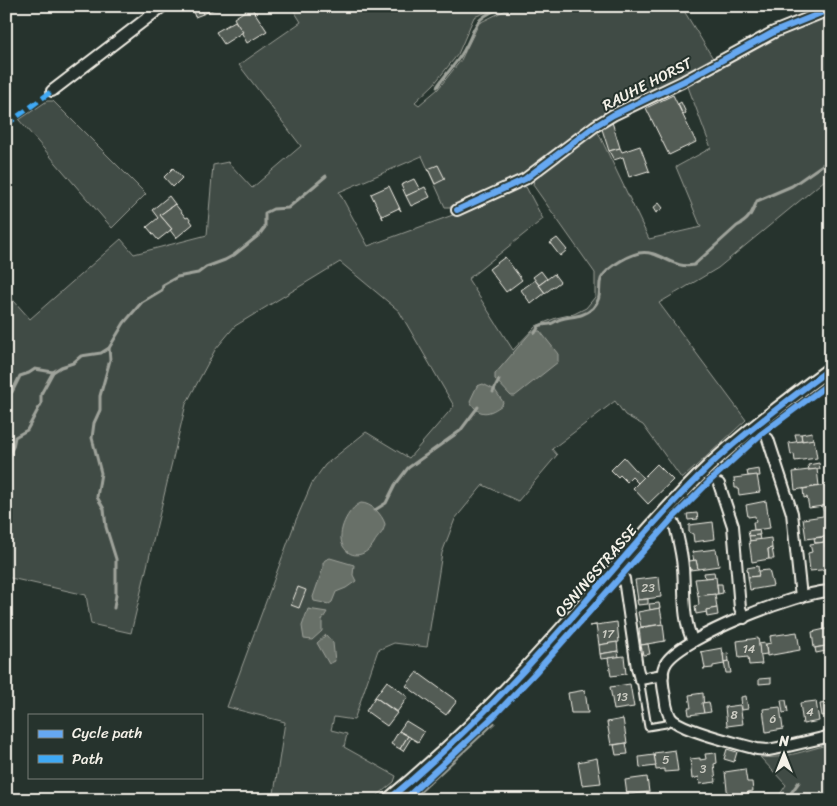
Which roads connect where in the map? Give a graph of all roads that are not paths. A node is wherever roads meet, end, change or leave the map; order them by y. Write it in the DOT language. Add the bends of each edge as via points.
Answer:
graph roads {
  1 [pos="163,6"];
  2 [pos="831,9"];
  3 [pos="52,91"];
  4 [pos="456,210"];
  5 [pos="831,368"];
  6 [pos="768,439"];
  7 [pos="719,484"];
  8 [pos="675,525"];
  9 [pos="624,579"];
  10 [pos="831,591"];
  11 [pos="801,597"];
  12 [pos="744,618"];
  13 [pos="693,641"];
  14 [pos="662,675"];
  15 [pos="640,679"];
  16 [pos="672,720"];
  17 [pos="831,736"];
  18 [pos="388,800"];
  1 -- 3 [label="street"];
  2 -- 4 [label="street, RAUHE HORST" via="774,32 613,115 525,179"];
  5 -- 18 [label="street, OSNINGSTRASSE" via="759,422 710,466 488,708"];
  6 -- 11 [label="street" via="792,513"];
  7 -- 12 [label="street" via="733,526 740,608"];
  8 -- 13 [label="street" via="681,548 688,631"];
  9 -- 15 [label="street"];
  10 -- 11 [label="street"];
  11 -- 12 [label="street"];
  12 -- 13 [label="street"];
  13 -- 14 [label="street" via="674,654 665,664"];
  14 -- 15 [label="street"];
  14 -- 16 [label="street"];
  15 -- 16 [label="lane" via="648,727"];
  16 -- 17 [label="street" via="757,749 768,750"];
}
